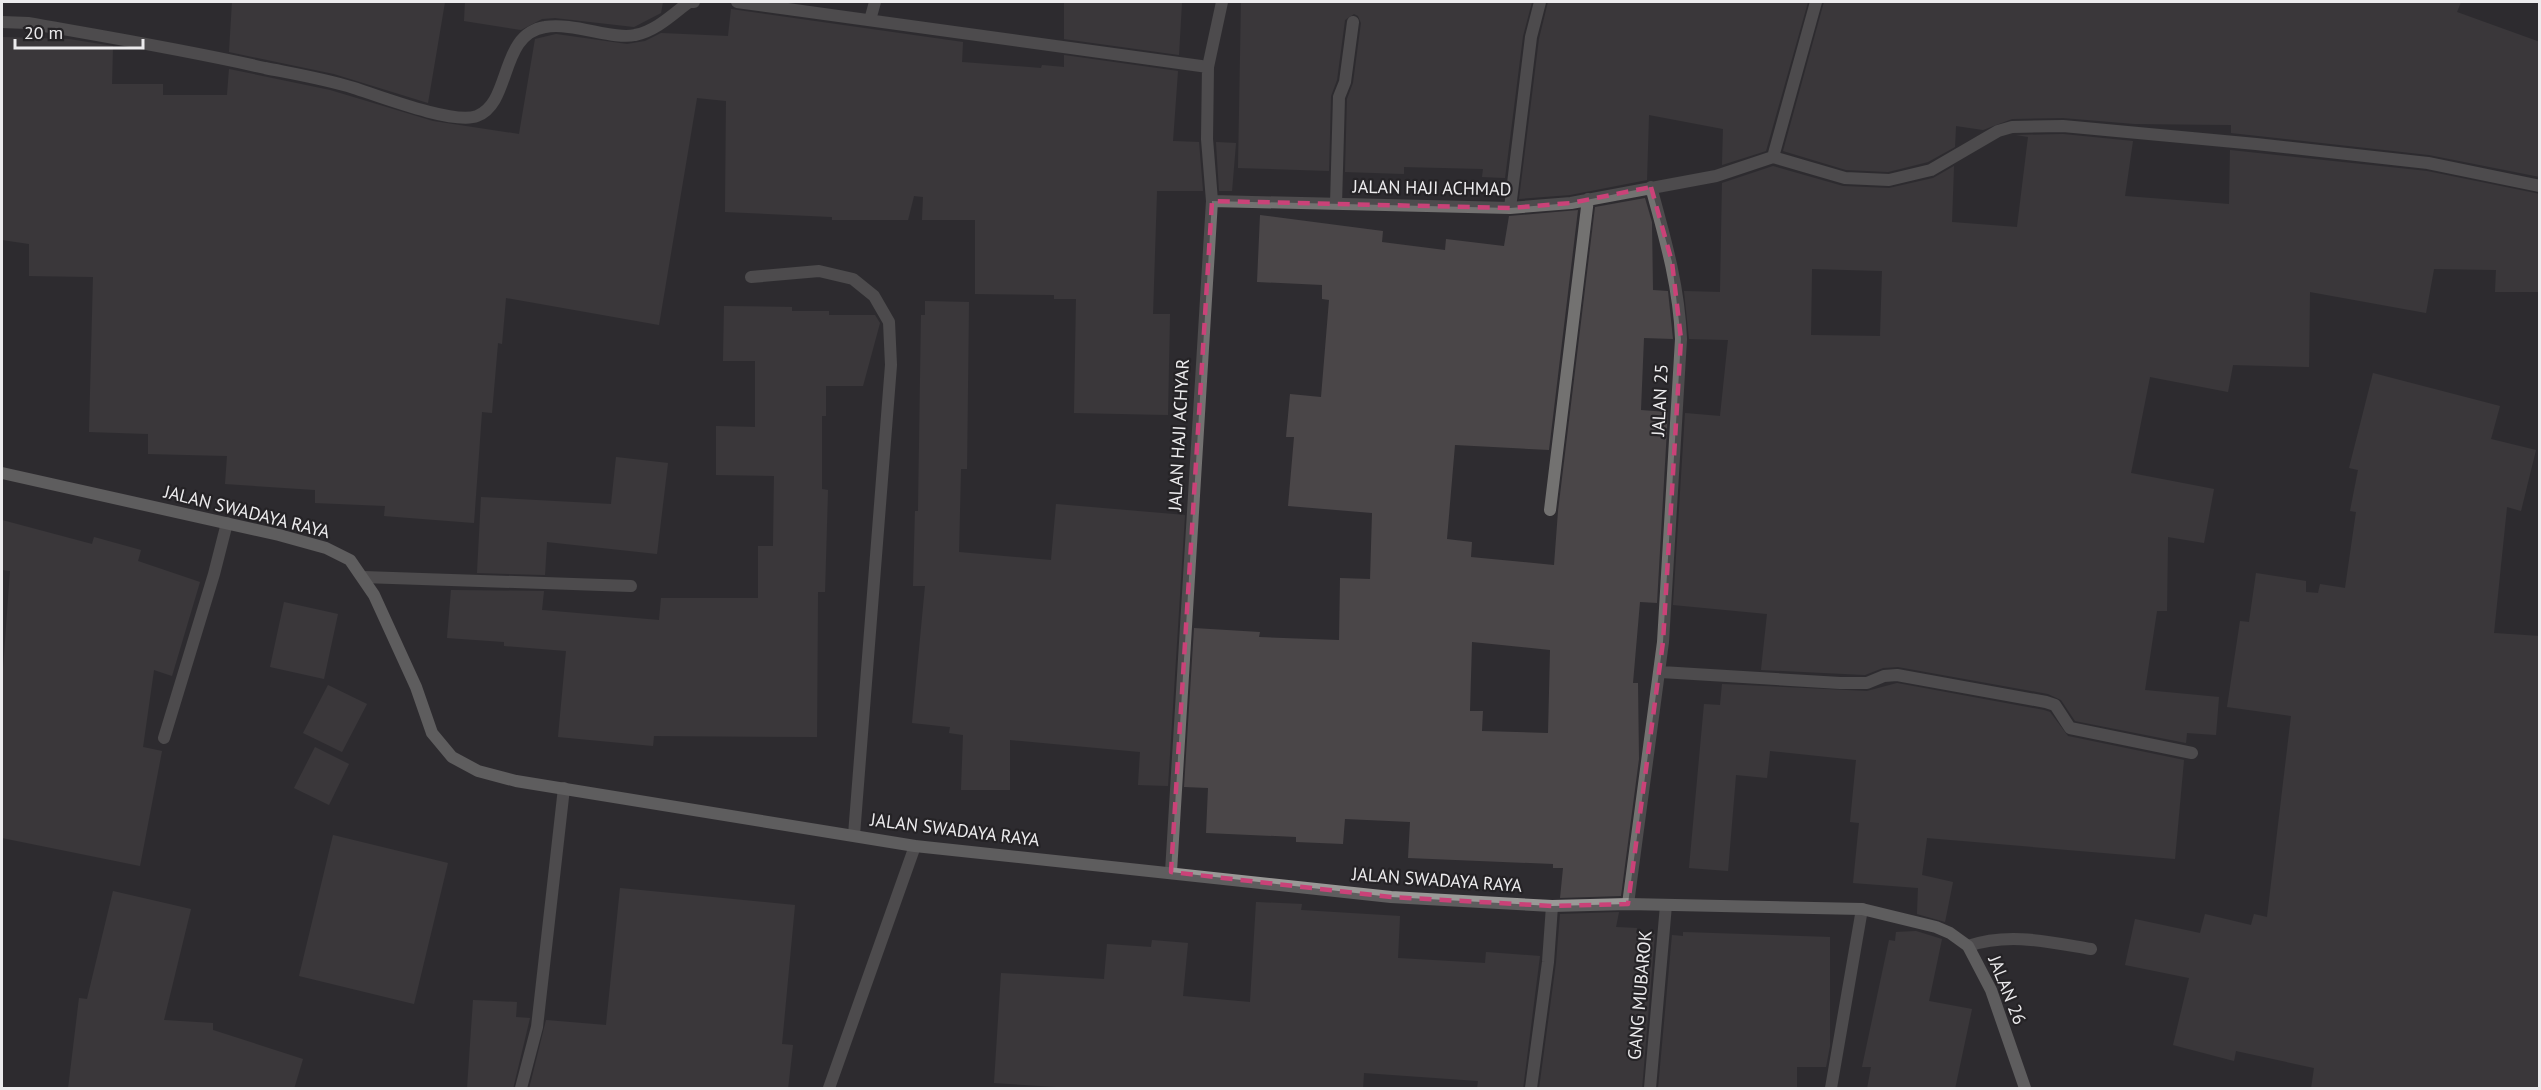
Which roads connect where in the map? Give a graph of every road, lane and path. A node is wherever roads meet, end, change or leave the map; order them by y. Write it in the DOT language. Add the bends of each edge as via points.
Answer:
graph roads {
  1 [pos="694,2"];
  2 [pos="737,2"];
  3 [pos="875,2"];
  4 [pos="1222,2"];
  5 [pos="1540,2"];
  6 [pos="1816,2"];
  7 [pos="870,20"];
  8 [pos="2,22"];
  9 [pos="1353,22"];
  10 [pos="1208,67"];
  11 [pos="1773,157"];
  12 [pos="2540,186"];
  13 [pos="1651,187"];
  14 [pos="1588,199"];
  15 [pos="1212,201"];
  16 [pos="1336,204"];
  17 [pos="1510,208"];
  18 [pos="751,278"];
  19 [pos="2,472"];
  20 [pos="1550,510"];
  21 [pos="227,523"];
  22 [pos="363,577"];
  23 [pos="631,586"];
  24 [pos="1661,672"];
  25 [pos="164,738"];
  26 [pos="2192,753"];
  27 [pos="564,788"];
  28 [pos="854,836"];
  29 [pos="915,846"];
  30 [pos="1171,872"];
  31 [pos="1628,904"];
  32 [pos="1666,905"];
  33 [pos="1552,906"];
  34 [pos="1862,909"];
  35 [pos="1968,946"];
  36 [pos="2091,949"];
  37 [pos="521,1089"];
  38 [pos="829,1089"];
  39 [pos="1531,1089"];
  40 [pos="1650,1089"];
  41 [pos="1831,1089"];
  42 [pos="2025,1089"];
  1 -- 8 [label="street" via="652,29 633,36 570,27 528,32 519,41 490,106 478,116 465,118 423,110 343,84 220,58 28,23"];
  2 -- 7 [label="street"];
  3 -- 7 [label="street"];
  4 -- 10 [label="street, JALAN HAJI ACHYAR"];
  5 -- 17 [label="street" via="1531,36"];
  6 -- 11 [label="street"];
  7 -- 10 [label="street"];
  9 -- 16 [label="street" via="1345,82 1339,97"];
  10 -- 15 [label="street, JALAN HAJI ACHYAR" via="1207,139"];
  11 -- 12 [label="street" via="1845,178 1889,180 1931,170 1998,131 2062,126 2428,163"];
  11 -- 13 [label="street" via="1716,176"];
  13 -- 14 [label="street, JALAN HAJI ACHMAD"];
  13 -- 24 [label="street, JALAN 25" via="1672,262 1680,303 1681,339"];
  14 -- 17 [label="street, JALAN HAJI ACHMAD"];
  14 -- 20 [label="street"];
  15 -- 16 [label="street, JALAN HAJI ACHMAD"];
  15 -- 30 [label="street, JALAN HAJI ACHYAR"];
  16 -- 17 [label="street, JALAN HAJI ACHMAD"];
  18 -- 28 [label="street" via="819,271 853,279 874,296 889,322 891,365"];
  19 -- 21 [label="street, JALAN SWADAYA RAYA"];
  21 -- 22 [label="street, JALAN SWADAYA RAYA" via="326,548 350,560"];
  21 -- 25 [label="street"];
  22 -- 23 [label="street"];
  22 -- 27 [label="street, JALAN SWADAYA RAYA" via="411,676 432,733 452,757 478,771"];
  24 -- 26 [label="street" via="1840,683 1867,683 1897,675 2046,702 2055,705 2070,728"];
  24 -- 31 [label="street, JALAN 25"];
  27 -- 28 [label="street, JALAN SWADAYA RAYA"];
  27 -- 37 [label="street" via="537,1027"];
  28 -- 29 [label="street, JALAN SWADAYA RAYA"];
  29 -- 30 [label="street, JALAN SWADAYA RAYA"];
  29 -- 38 [label="street"];
  30 -- 33 [label="street, JALAN SWADAYA RAYA" via="1391,897"];
  31 -- 32 [label="street, JALAN SWADAYA RAYA"];
  31 -- 33 [label="street, JALAN SWADAYA RAYA"];
  32 -- 34 [label="street, JALAN SWADAYA RAYA"];
  32 -- 40 [label="street, GANG MUBAROK"];
  33 -- 39 [label="street"];
  34 -- 35 [label="street, JALAN 26" via="1936,927"];
  34 -- 41 [label="street"];
  35 -- 36 [label="street" via="1989,939 2020,938"];
  35 -- 42 [label="street, JALAN 26" via="1991,990"];
}
